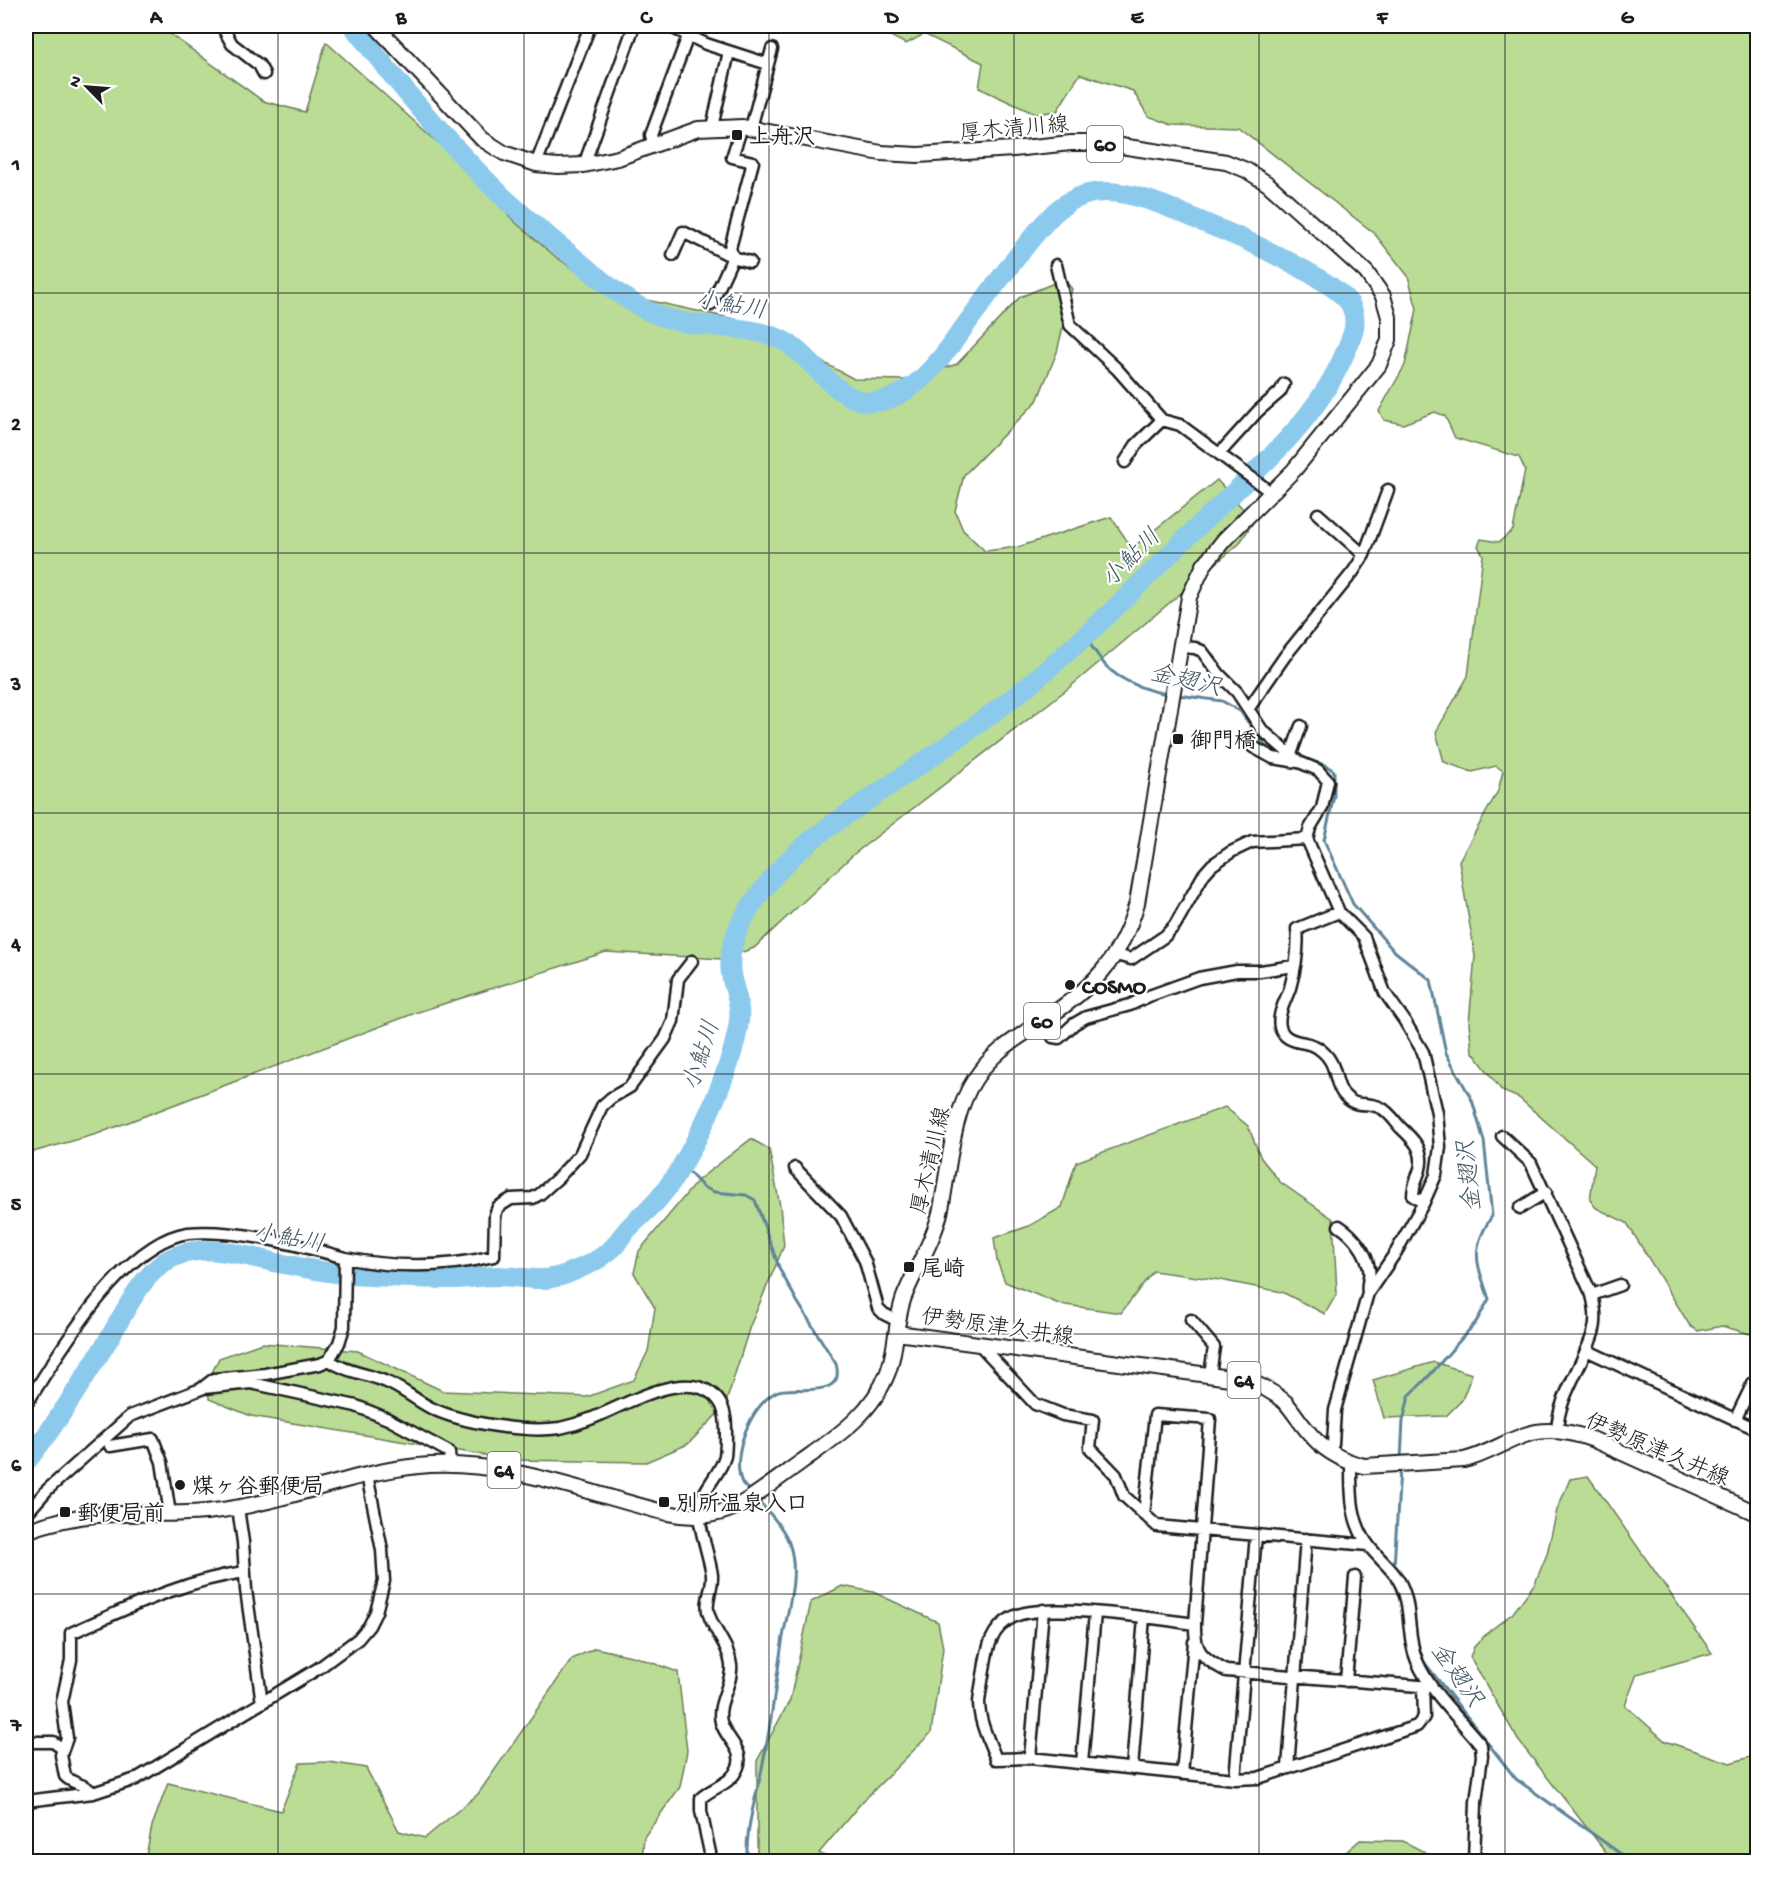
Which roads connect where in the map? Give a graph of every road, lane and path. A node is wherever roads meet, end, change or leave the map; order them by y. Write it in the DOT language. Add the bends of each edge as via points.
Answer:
graph roads {
  1 [pos="222,26"];
  2 [pos="376,26"];
  3 [pos="590,26"];
  4 [pos="634,26"];
  5 [pos="669,26"];
  6 [pos="688,36"];
  7 [pos="772,49"];
  8 [pos="729,52"];
  9 [pos="768,64"];
  10 [pos="264,74"];
  11 [pos="712,127"];
  12 [pos="746,127"];
  13 [pos="653,144"];
  14 [pos="536,164"];
  15 [pos="585,165"];
  16 [pos="673,255"];
  17 [pos="733,257"];
  18 [pos="750,262"];
  19 [pos="1056,265"];
  20 [pos="711,305"];
  21 [pos="1284,384"];
  22 [pos="1162,420"];
  23 [pos="1221,455"];
  24 [pos="1125,462"];
  25 [pos="1388,490"];
  26 [pos="1272,492"];
  27 [pos="1318,514"];
  28 [pos="1364,555"];
  29 [pos="1182,647"];
  30 [pos="1249,708"];
  31 [pos="1301,726"];
  32 [pos="1253,747"];
  33 [pos="1295,758"];
  34 [pos="1307,839"];
  35 [pos="1339,912"];
  36 [pos="1116,955"];
  37 [pos="692,962"];
  38 [pos="1294,966"];
  39 [pos="1045,1020"];
  40 [pos="1502,1136"];
  41 [pos="795,1168"];
  42 [pos="1546,1192"];
  43 [pos="1424,1202"];
  44 [pos="1520,1208"];
  45 [pos="1340,1226"];
  46 [pos="345,1259"];
  47 [pos="1620,1285"];
  48 [pos="1368,1293"];
  49 [pos="1592,1295"];
  50 [pos="1191,1320"];
  51 [pos="897,1327"];
  52 [pos="978,1342"];
  53 [pos="1586,1350"];
  54 [pos="329,1360"];
  55 [pos="1210,1374"];
  56 [pos="1753,1383"];
  57 [pos="201,1389"];
  58 [pos="26,1405"];
  59 [pos="1735,1420"];
  60 [pos="1557,1431"];
  61 [pos="1758,1431"];
  62 [pos="110,1446"];
  63 [pos="1328,1452"];
  64 [pos="1351,1463"];
  65 [pos="450,1465"];
  66 [pos="367,1475"];
  67 [pos="238,1508"];
  68 [pos="26,1514"];
  69 [pos="170,1514"];
  70 [pos="1758,1514"];
  71 [pos="1144,1515"];
  72 [pos="700,1516"];
  73 [pos="26,1531"];
  74 [pos="1201,1531"];
  75 [pos="1256,1535"];
  76 [pos="1306,1539"];
  77 [pos="1368,1545"];
  78 [pos="244,1572"];
  79 [pos="1354,1577"];
  80 [pos="1043,1610"];
  81 [pos="1095,1613"];
  82 [pos="1144,1617"];
  83 [pos="1195,1624"];
  84 [pos="1194,1642"];
  85 [pos="1244,1672"];
  86 [pos="1296,1677"];
  87 [pos="1346,1681"];
  88 [pos="1427,1687"];
  89 [pos="262,1703"];
  90 [pos="26,1742"];
  91 [pos="63,1749"];
  92 [pos="1030,1758"];
  93 [pos="1082,1763"];
  94 [pos="1288,1767"];
  95 [pos="1132,1769"];
  96 [pos="1182,1774"];
  97 [pos="1234,1779"];
  98 [pos="93,1793"];
  99 [pos="26,1801"];
  100 [pos="712,1862"];
  101 [pos="1474,1862"];
  1 -- 10 [label="street" via="232,45 259,64"];
  2 -- 14 [label="main road, 厚木清川線 / 60" via="482,139 504,153"];
  3 -- 14 [label="street"];
  4 -- 15 [label="street"];
  5 -- 6 [label="street"];
  6 -- 8 [label="street"];
  6 -- 13 [label="street" via="651,135"];
  7 -- 9 [label="street"];
  8 -- 9 [label="street"];
  8 -- 11 [label="street"];
  9 -- 12 [label="street"];
  11 -- 12 [label="main road, 厚木清川線 / 60"];
  11 -- 13 [label="main road, 厚木清川線 / 60"];
  12 -- 17 [label="street" via="732,157 753,162 730,248"];
  12 -- 26 [label="main road, 厚木清川線 / 60" via="880,153 918,155 1101,143 1226,162 1268,184 1366,272 1383,296 1389,317 1389,340 1379,365"];
  13 -- 15 [label="main road, 厚木清川線 / 60" via="618,158"];
  14 -- 15 [label="main road, 厚木清川線 / 60"];
  16 -- 17 [label="street" via="683,232"];
  17 -- 18 [label="street"];
  17 -- 20 [label="street"];
  19 -- 22 [label="street" via="1070,325 1117,369"];
  21 -- 23 [label="street"];
  22 -- 23 [label="street" via="1180,425"];
  22 -- 24 [label="street"];
  23 -- 26 [label="street"];
  25 -- 28 [label="street"];
  26 -- 29 [label="main road, 厚木清川線 / 60" via="1204,565 1189,597"];
  27 -- 28 [label="street"];
  28 -- 30 [label="street"];
  29 -- 30 [label="street" via="1202,651"];
  29 -- 36 [label="main road, 厚木清川線 / 60" via="1137,903"];
  30 -- 33 [label="street" via="1262,730"];
  31 -- 33 [label="street"];
  32 -- 33 [label="street" via="1273,758"];
  33 -- 34 [label="street" via="1328,780 1322,808"];
  34 -- 35 [label="street"];
  34 -- 36 [label="street" via="1252,842 1231,852 1204,874 1165,936 1131,958"];
  35 -- 38 [label="street" via="1297,929 1299,947"];
  35 -- 43 [label="street" via="1364,937 1385,993 1423,1052 1437,1113 1440,1147 1436,1175"];
  36 -- 39 [label="main road, 厚木清川線 / 60" via="1085,989"];
  37 -- 46 [label="street" via="678,979 674,1022 665,1039 630,1087 602,1106 580,1154 540,1194 511,1199 498,1207 494,1256 418,1265 380,1265"];
  38 -- 39 [label="street" via="1237,970 1199,978 1130,1005 1086,1017 1059,1038 1053,1037"];
  38 -- 43 [label="street" via="1280,1028 1288,1038 1317,1047 1327,1056 1335,1067 1341,1093 1353,1104 1382,1108 1416,1142 1421,1153 1413,1196"];
  39 -- 51 [label="main road, 厚木清川線 / 60" via="996,1053 968,1092 957,1125 939,1219 904,1299"];
  40 -- 42 [label="street" via="1531,1163"];
  41 -- 51 [label="street" via="841,1215 865,1261 878,1308"];
  42 -- 44 [label="street"];
  42 -- 49 [label="street"];
  43 -- 48 [label="street"];
  45 -- 48 [label="street" via="1350,1233 1370,1269"];
  46 -- 54 [label="street" via="344,1327"];
  46 -- 58 [label="street" via="235,1234 187,1233 165,1240 136,1259 92,1305"];
  47 -- 49 [label="street"];
  48 -- 63 [label="street" via="1335,1410 1333,1444"];
  49 -- 53 [label="street" via="1594,1332"];
  50 -- 55 [label="street" via="1214,1347"];
  51 -- 52 [label="main road, 伊勢原津久井線 / 64"];
  51 -- 72 [label="main road, 伊勢原津久井線 / 64" via="883,1384 853,1424 742,1504 718,1514"];
  52 -- 55 [label="main road, 伊勢原津久井線 / 64"];
  52 -- 71 [label="street" via="1035,1404 1063,1415 1093,1420 1090,1448 1116,1475 1124,1496"];
  53 -- 59 [label="street"];
  53 -- 60 [label="street" via="1559,1410"];
  54 -- 57 [label="street" via="266,1374 214,1379"];
  54 -- 72 [label="street" via="391,1384 441,1412 522,1429 574,1425 647,1394 688,1385 700,1388 722,1406 726,1422 725,1457 699,1504"];
  55 -- 63 [label="main road, 伊勢原津久井線 / 64" via="1245,1380 1276,1395"];
  56 -- 59 [label="street"];
  57 -- 65 [label="street" via="251,1383 356,1406 449,1452"];
  57 -- 68 [label="street" via="130,1416 47,1490"];
  59 -- 61 [label="street"];
  60 -- 64 [label="main road, 伊勢原津久井線 / 64" via="1527,1434 1464,1460 1364,1466"];
  60 -- 70 [label="main road, 伊勢原津久井線 / 64" via="1594,1440"];
  62 -- 69 [label="street" via="153,1439 162,1462"];
  63 -- 64 [label="main road, 伊勢原津久井線 / 64"];
  64 -- 77 [label="street" via="1351,1503 1356,1525"];
  65 -- 66 [label="main road, 伊勢原津久井線 / 64"];
  65 -- 72 [label="main road, 伊勢原津久井線 / 64" via="521,1473 667,1513"];
  66 -- 67 [label="main road, 伊勢原津久井線 / 64"];
  66 -- 89 [label="street" via="385,1573 376,1612 364,1633 345,1650"];
  67 -- 69 [label="main road, 伊勢原津久井線 / 64"];
  67 -- 78 [label="street"];
  69 -- 73 [label="main road, 伊勢原津久井線 / 64" via="87,1516"];
  71 -- 74 [label="street" via="1157,1526"];
  71 -- 74 [label="street" via="1155,1415 1210,1419"];
  72 -- 100 [label="street" via="712,1577 708,1611 732,1665 721,1723 740,1756 729,1781 701,1798"];
  74 -- 75 [label="street"];
  74 -- 83 [label="street"];
  75 -- 76 [label="street"];
  75 -- 85 [label="street"];
  76 -- 77 [label="street"];
  76 -- 86 [label="street"];
  77 -- 88 [label="street" via="1399,1581 1411,1639"];
  78 -- 89 [label="street"];
  78 -- 91 [label="street" via="183,1587 71,1632 71,1660 62,1702 67,1738"];
  79 -- 87 [label="street"];
  80 -- 81 [label="street"];
  80 -- 92 [label="street"];
  80 -- 92 [label="street" via="1012,1617 994,1633 986,1650 979,1702 981,1721 996,1759"];
  81 -- 82 [label="street"];
  81 -- 93 [label="street"];
  82 -- 83 [label="street"];
  82 -- 95 [label="street"];
  83 -- 84 [label="street"];
  84 -- 85 [label="street" via="1214,1665 1226,1671"];
  84 -- 96 [label="street"];
  85 -- 86 [label="street"];
  85 -- 97 [label="street"];
  86 -- 87 [label="street"];
  86 -- 94 [label="street"];
  87 -- 88 [label="street"];
  88 -- 94 [label="street" via="1424,1717 1417,1726"];
  88 -- 101 [label="street" via="1481,1745"];
  89 -- 98 [label="street" via="136,1779"];
  90 -- 91 [label="street" via="53,1742"];
  91 -- 98 [label="street" via="64,1776 88,1786"];
  92 -- 93 [label="street"];
  93 -- 95 [label="street"];
  94 -- 97 [label="street" via="1258,1778"];
  95 -- 96 [label="street"];
  96 -- 97 [label="street"];
  98 -- 99 [label="street"];
}
